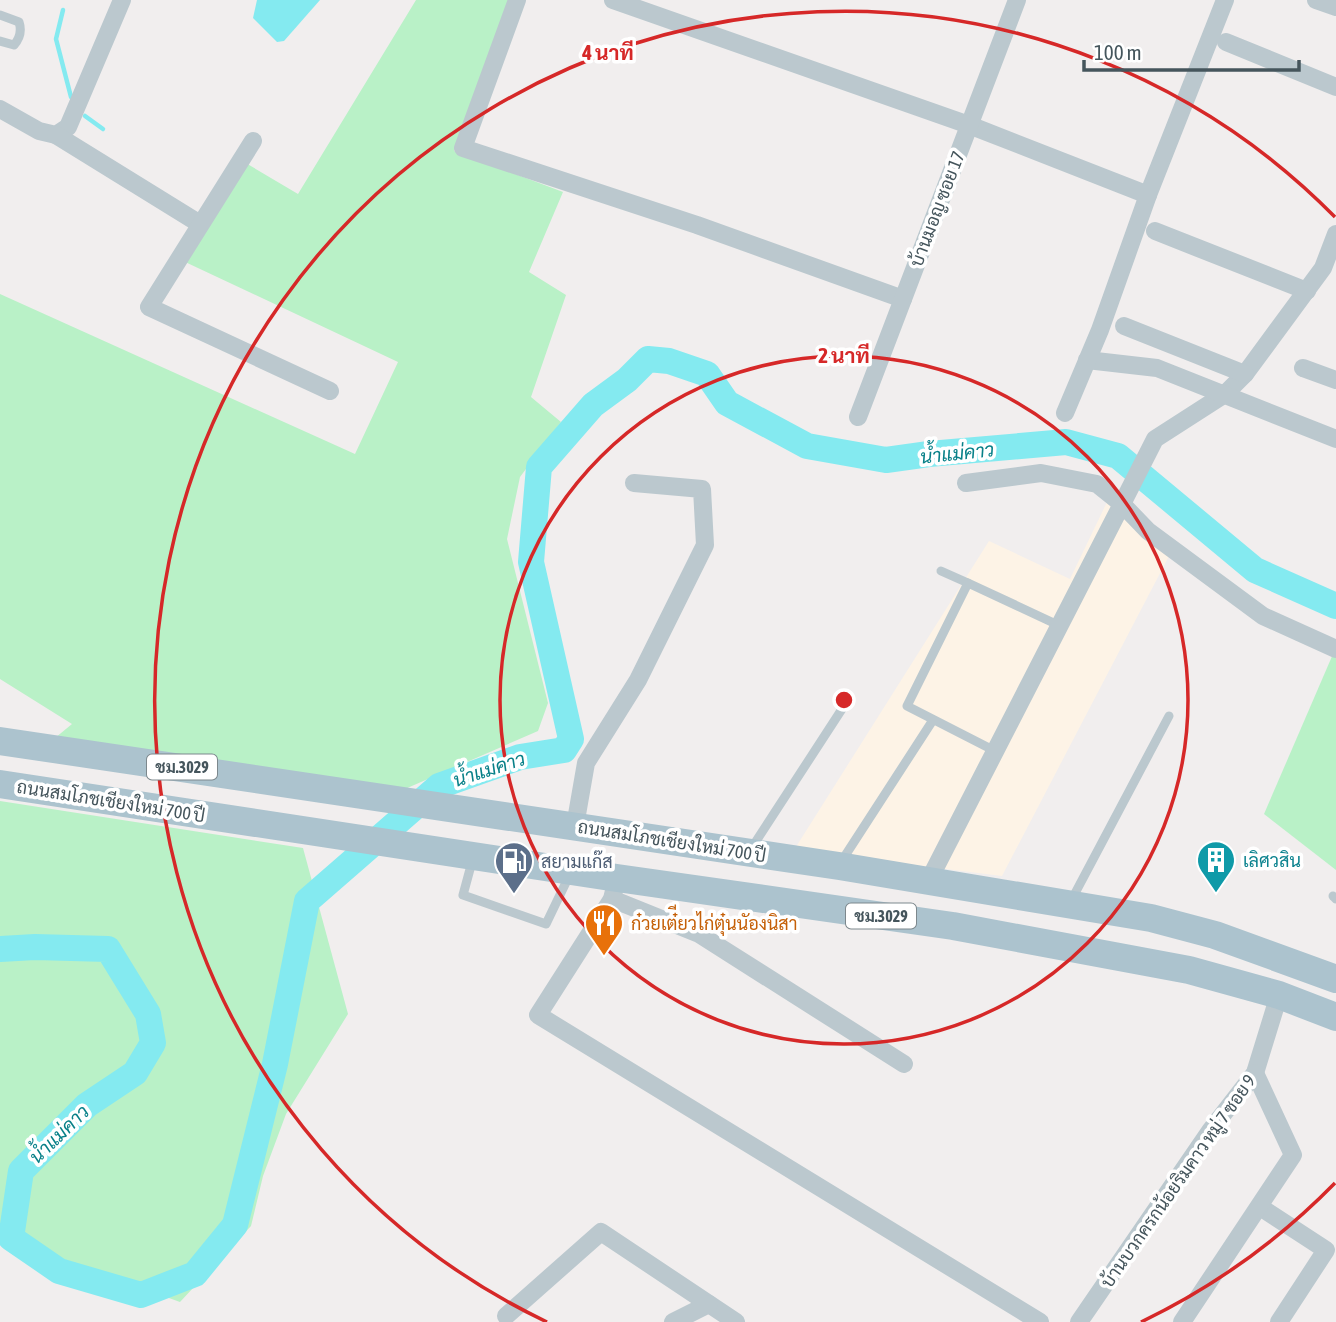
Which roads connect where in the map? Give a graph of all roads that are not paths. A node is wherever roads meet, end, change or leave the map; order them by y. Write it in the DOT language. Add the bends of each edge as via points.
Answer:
graph roads {
  1 [pos="122,0"];
  2 [pos="517,0"];
  3 [pos="613,0"];
  4 [pos="1017,0"];
  5 [pos="1225,0"];
  6 [pos="1316,0"];
  7 [pos="1336,7"];
  8 [pos="0,15"];
  9 [pos="0,41"];
  10 [pos="1226,42"];
  11 [pos="1336,87"];
  12 [pos="0,109"];
  13 [pos="969,124"];
  14 [pos="56,135"];
  15 [pos="253,141"];
  16 [pos="1148,195"];
  17 [pos="200,224"];
  18 [pos="1155,231"];
  19 [pos="1336,234"];
  20 [pos="1307,291"];
  21 [pos="903,299"];
  22 [pos="1124,326"];
  23 [pos="1087,360"];
  24 [pos="1303,368"];
  25 [pos="1245,374"];
  26 [pos="1336,380"];
  27 [pos="330,391"];
  28 [pos="1225,394"];
  29 [pos="1065,413"];
  30 [pos="858,417"];
  31 [pos="1336,439"];
  32 [pos="966,482"];
  33 [pos="634,483"];
  34 [pos="1125,498"];
  35 [pos="941,571"];
  36 [pos="968,583"];
  37 [pos="1058,625"];
  38 [pos="1336,649"];
  39 [pos="842,709"];
  40 [pos="1169,716"];
  41 [pos="933,720"];
  42 [pos="0,741"];
  43 [pos="995,751"];
  44 [pos="0,785"];
  45 [pos="575,826"];
  46 [pos="748,854"];
  47 [pos="473,856"];
  48 [pos="839,866"];
  49 [pos="571,871"];
  50 [pos="929,880"];
  51 [pos="614,889"];
  52 [pos="1069,904"];
  53 [pos="1336,979"];
  54 [pos="1279,995"];
  55 [pos="1336,1017"];
  56 [pos="904,1064"];
  57 [pos="1255,1073"];
  58 [pos="1260,1207"];
  59 [pos="709,1304"];
  60 [pos="506,1316"];
  61 [pos="673,1322"];
  62 [pos="736,1322"];
  63 [pos="1040,1322"];
  64 [pos="1079,1322"];
  65 [pos="1182,1322"];
  66 [pos="1279,1322"];
  1 -- 14 [label="street" via="68,127"];
  2 -- 21 [label="street" via="463,148"];
  3 -- 13 [label="street"];
  4 -- 13 [label="street, บ้านมอญ ซอย 17"];
  5 -- 16 [label="street"];
  6 -- 7 [label="street"];
  8 -- 9 [label="lane" via="20,26 14,45"];
  10 -- 11 [label="street"];
  12 -- 14 [label="street" via="39,131"];
  13 -- 16 [label="street"];
  13 -- 21 [label="street, บ้านมอญ ซอย 17"];
  14 -- 17 [label="street"];
  15 -- 17 [label="street"];
  16 -- 23 [label="street"];
  17 -- 27 [label="street" via="149,307"];
  18 -- 20 [label="street"];
  19 -- 20 [label="street" via="1323,268"];
  20 -- 25 [label="street"];
  21 -- 30 [label="street, บ้านมอญ ซอย 17"];
  22 -- 25 [label="street"];
  23 -- 28 [label="street" via="1157,368"];
  23 -- 29 [label="street"];
  24 -- 26 [label="street"];
  25 -- 28 [label="street"];
  28 -- 31 [label="street"];
  28 -- 34 [label="street" via="1155,439"];
  32 -- 34 [label="street" via="1041,472 1097,484"];
  33 -- 45 [label="street" via="702,489 705,545 638,680 586,763"];
  34 -- 37 [label="street"];
  34 -- 38 [label="street" via="1148,531 1263,616"];
  35 -- 36 [label="lane"];
  36 -- 37 [label="lane"];
  36 -- 41 [label="lane" via="908,706"];
  37 -- 43 [label="street"];
  39 -- 46 [label="lane"];
  40 -- 52 [label="lane"];
  41 -- 43 [label="lane"];
  41 -- 48 [label="lane"];
  42 -- 45 [label="main road, ถนนสมโภชเชียงใหม่ 700 ปี / ชม.3029"];
  43 -- 50 [label="street"];
  44 -- 47 [label="main road, ถนนสมโภชเชียงใหม่ 700 ปี / ชม.3029"];
  45 -- 46 [label="main road, ถนนสมโภชเชียงใหม่ 700 ปี / ชม.3029"];
  46 -- 48 [label="main road, ถนนสมโภชเชียงใหม่ 700 ปี / ชม.3029"];
  47 -- 49 [label="main road, ถนนสมโภชเชียงใหม่ 700 ปี / ชม.3029"];
  47 -- 49 [label="lane" via="463,895 546,924"];
  48 -- 50 [label="main road, ถนนสมโภชเชียงใหม่ 700 ปี / ชม.3029"];
  49 -- 51 [label="main road, ถนนสมโภชเชียงใหม่ 700 ปี / ชม.3029"];
  50 -- 52 [label="main road, ถนนสมโภชเชียงใหม่ 700 ปี / ชม.3029"];
  51 -- 54 [label="main road, ถนนสมโภชเชียงใหม่ 700 ปี / ชม.3029" via="953,926 1189,970"];
  51 -- 56 [label="street" via="699,934"];
  51 -- 63 [label="street" via="538,1015"];
  52 -- 53 [label="main road, ถนนสมโภชเชียงใหม่ 700 ปี / ชม.3029" via="1152,918 1214,935"];
  54 -- 55 [label="main road, ถนนสมโภชเชียงใหม่ 700 ปี / ชม.3029"];
  54 -- 57 [label="street, บ้านบวกครกน้อยริมคาว หมู่ 7 ซอย 9"];
  57 -- 58 [label="street" via="1293,1155"];
  57 -- 64 [label="street, บ้านบวกครกน้อยริมคาว หมู่ 7 ซอย 9"];
  58 -- 65 [label="street"];
  58 -- 66 [label="street" via="1326,1250"];
  59 -- 60 [label="street" via="601,1232"];
  59 -- 61 [label="street"];
  59 -- 62 [label="street"];
}
